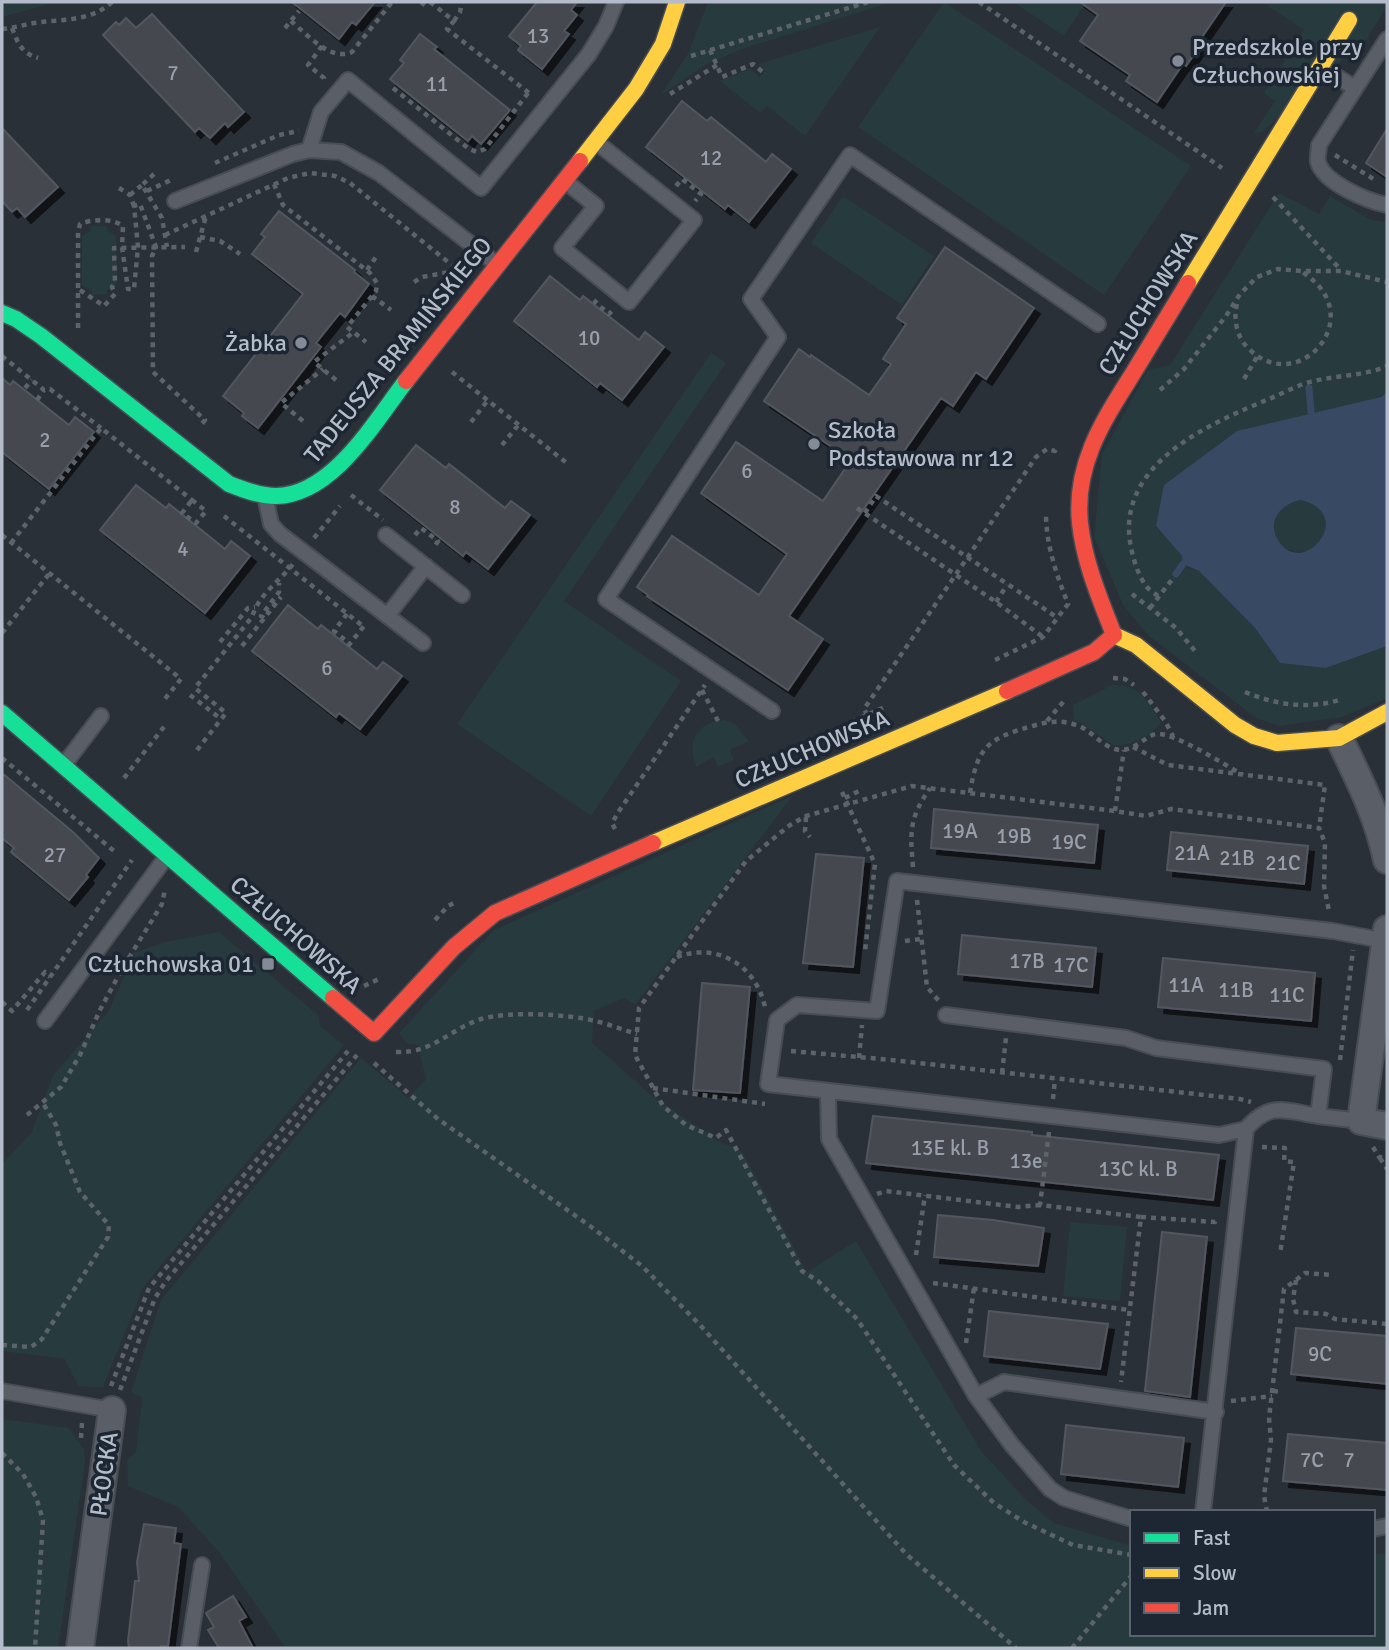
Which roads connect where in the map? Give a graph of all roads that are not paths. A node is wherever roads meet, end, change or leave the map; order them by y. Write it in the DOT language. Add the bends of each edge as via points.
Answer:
graph roads {
  1 [pos="616,2"];
  2 [pos="677,2"];
  3 [pos="1349,20"];
  4 [pos="1387,38"];
  5 [pos="1320,66"];
  6 [pos="1355,88"];
  7 [pos="595,141"];
  8 [pos="309,150"];
  9 [pos="564,180"];
  10 [pos="175,201"];
  11 [pos="1387,205"];
  12 [pos="498,264"];
  13 [pos="2,313"];
  14 [pos="1098,324"];
  15 [pos="265,496"];
  16 [pos="386,535"];
  17 [pos="426,566"];
  18 [pos="462,595"];
  19 [pos="382,612"];
  20 [pos="1114,635"];
  21 [pos="423,643"];
  22 [pos="772,711"];
  23 [pos="1387,712"];
  24 [pos="2,713"];
  25 [pos="101,716"];
  26 [pos="1339,738"];
  27 [pos="64,764"];
  28 [pos="168,855"];
  29 [pos="1387,859"];
  30 [pos="1387,935"];
  31 [pos="946,1014"];
  32 [pos="45,1021"];
  33 [pos="828,1092"];
  34 [pos="1318,1116"];
  35 [pos="1246,1129"];
  36 [pos="1373,1130"];
  37 [pos="2,1391"];
  38 [pos="976,1396"];
  39 [pos="114,1398"];
  40 [pos="1216,1407"];
  41 [pos="1203,1510"];
  42 [pos="1130,1518"];
  43 [pos="202,1565"];
  44 [pos="80,1648"];
  45 [pos="189,1648"];
  1 -- 8 [label="lane" via="598,42 481,188 348,80 321,112"];
  2 -- 7 [label="street, TADEUSZA BRAMIŃSKIEGO" via="652,64"];
  3 -- 5 [label="street, CZŁUCHOWSKA"];
  4 -- 6 [label="lane"];
  5 -- 6 [label="lane"];
  5 -- 20 [label="street, CZŁUCHOWSKA" via="1110,408 1087,457 1078,509 1081,542"];
  6 -- 11 [label="lane" via="1320,145 1317,160 1326,177 1372,202"];
  7 -- 9 [label="street, TADEUSZA BRAMIŃSKIEGO"];
  7 -- 9 [label="lane" via="694,220 629,302 562,248 596,206"];
  8 -- 10 [label="lane"];
  8 -- 12 [label="lane" via="341,152 379,173"];
  9 -- 12 [label="street, TADEUSZA BRAMIŃSKIEGO"];
  12 -- 15 [label="street, TADEUSZA BRAMIŃSKIEGO" via="342,463 321,482 302,491"];
  13 -- 15 [label="street, TADEUSZA BRAMIŃSKIEGO" via="41,336 229,484"];
  14 -- 22 [label="lane" via="850,155 751,299 778,337 606,599"];
  15 -- 19 [label="lane" via="266,512 279,534"];
  16 -- 17 [label="lane"];
  17 -- 18 [label="lane"];
  17 -- 19 [label="lane"];
  19 -- 21 [label="lane"];
  20 -- 26 [label="street" via="1136,645 1254,736 1278,743"];
  20 -- 28 [label="street, CZŁUCHOWSKA" via="1068,665 495,913 454,947 374,1033"];
  23 -- 26 [label="street"];
  24 -- 27 [label="street, CZŁUCHOWSKA"];
  25 -- 27 [label="lane"];
  26 -- 29 [label="street" via="1372,807"];
  27 -- 28 [label="street, CZŁUCHOWSKA"];
  28 -- 32 [label="lane"];
  30 -- 33 [label="lane" via="897,881 877,1012 797,1005 777,1020 768,1084"];
  30 -- 36 [label="street"];
  31 -- 34 [label="lane" via="1324,1069"];
  33 -- 35 [label="lane" via="1219,1135"];
  33 -- 38 [label="lane" via="829,1139"];
  34 -- 35 [label="lane" via="1272,1109"];
  34 -- 36 [label="lane"];
  35 -- 40 [label="lane"];
  37 -- 39 [label="lane, PŁOCKA"];
  38 -- 40 [label="lane" via="1004,1382"];
  38 -- 42 [label="lane" via="1050,1489 1063,1498"];
  39 -- 44 [label="street, PŁOCKA"];
  40 -- 41 [label="lane"];
  43 -- 45 [label="lane"];
}
